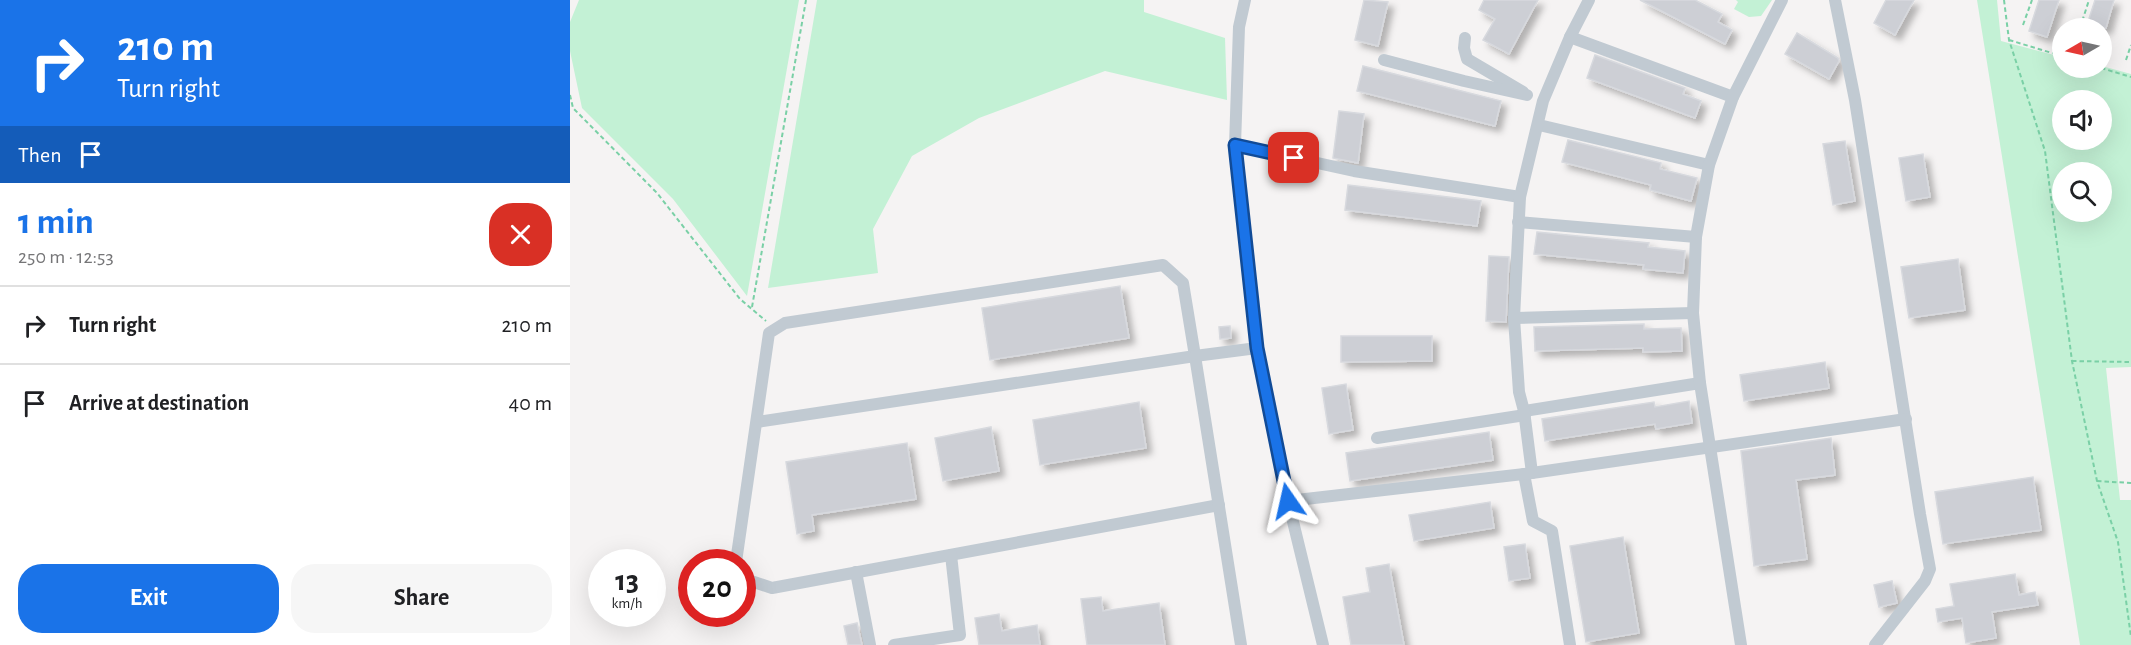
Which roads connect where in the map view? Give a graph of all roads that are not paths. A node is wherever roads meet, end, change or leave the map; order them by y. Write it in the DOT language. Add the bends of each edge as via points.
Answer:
graph roads {
  1 [pos="1245,0"];
  2 [pos="1588,0"];
  3 [pos="1782,0"];
  4 [pos="1835,0"];
  5 [pos="1570,37"];
  6 [pos="1465,38"];
  7 [pos="1384,60"];
  8 [pos="1527,95"];
  9 [pos="1733,97"];
  10 [pos="1543,101"];
  11 [pos="1539,125"];
  12 [pos="1235,145"];
  13 [pos="1709,165"];
  14 [pos="1520,197"];
  15 [pos="1518,222"];
  16 [pos="1696,237"];
  17 [pos="1693,313"];
  18 [pos="1514,318"];
  19 [pos="1257,348"];
  20 [pos="1195,356"];
  21 [pos="1700,383"];
  22 [pos="1525,413"];
  23 [pos="1906,419"];
  24 [pos="757,422"];
  25 [pos="1377,438"];
  26 [pos="1710,448"];
  27 [pos="1528,473"];
  28 [pos="1288,501"];
  29 [pos="1219,505"];
  30 [pos="738,549"];
  31 [pos="951,555"];
  32 [pos="856,572"];
  33 [pos="756,583"];
  34 [pos="870,645"];
  35 [pos="894,645"];
  36 [pos="1241,645"];
  37 [pos="1323,645"];
  38 [pos="1570,645"];
  39 [pos="1741,645"];
  40 [pos="1875,645"];
  1 -- 12 [label="lane" via="1239,27"];
  2 -- 5 [label="lane"];
  3 -- 9 [label="lane"];
  4 -- 23 [label="lane" via="1855,100"];
  5 -- 9 [label="lane"];
  5 -- 10 [label="lane"];
  6 -- 8 [label="lane" via="1467,59"];
  7 -- 8 [label="lane"];
  8 -- 10 [label="lane"];
  9 -- 13 [label="lane"];
  10 -- 11 [label="lane"];
  11 -- 13 [label="lane"];
  11 -- 14 [label="lane"];
  12 -- 14 [label="lane" via="1354,171"];
  12 -- 19 [label="lane"];
  13 -- 16 [label="lane"];
  14 -- 15 [label="lane"];
  15 -- 16 [label="lane"];
  15 -- 18 [label="lane"];
  16 -- 17 [label="lane"];
  17 -- 18 [label="lane"];
  17 -- 21 [label="lane"];
  18 -- 22 [label="lane" via="1519,392"];
  19 -- 20 [label="lane"];
  19 -- 28 [label="lane"];
  20 -- 24 [label="lane"];
  20 -- 24 [label="lane" via="1183,283 1163,265 785,323 769,333"];
  20 -- 29 [label="lane"];
  21 -- 22 [label="lane"];
  21 -- 26 [label="lane"];
  22 -- 25 [label="lane"];
  22 -- 27 [label="lane"];
  23 -- 26 [label="lane"];
  23 -- 40 [label="lane" via="1930,569"];
  24 -- 30 [label="lane"];
  26 -- 27 [label="lane"];
  26 -- 39 [label="lane"];
  27 -- 28 [label="lane"];
  27 -- 38 [label="lane" via="1533,521 1552,531"];
  28 -- 37 [label="lane"];
  29 -- 31 [label="lane"];
  29 -- 36 [label="lane"];
  31 -- 32 [label="lane"];
  31 -- 35 [label="lane" via="960,635"];
  32 -- 33 [label="lane" via="772,588"];
  32 -- 34 [label="lane"];
}
